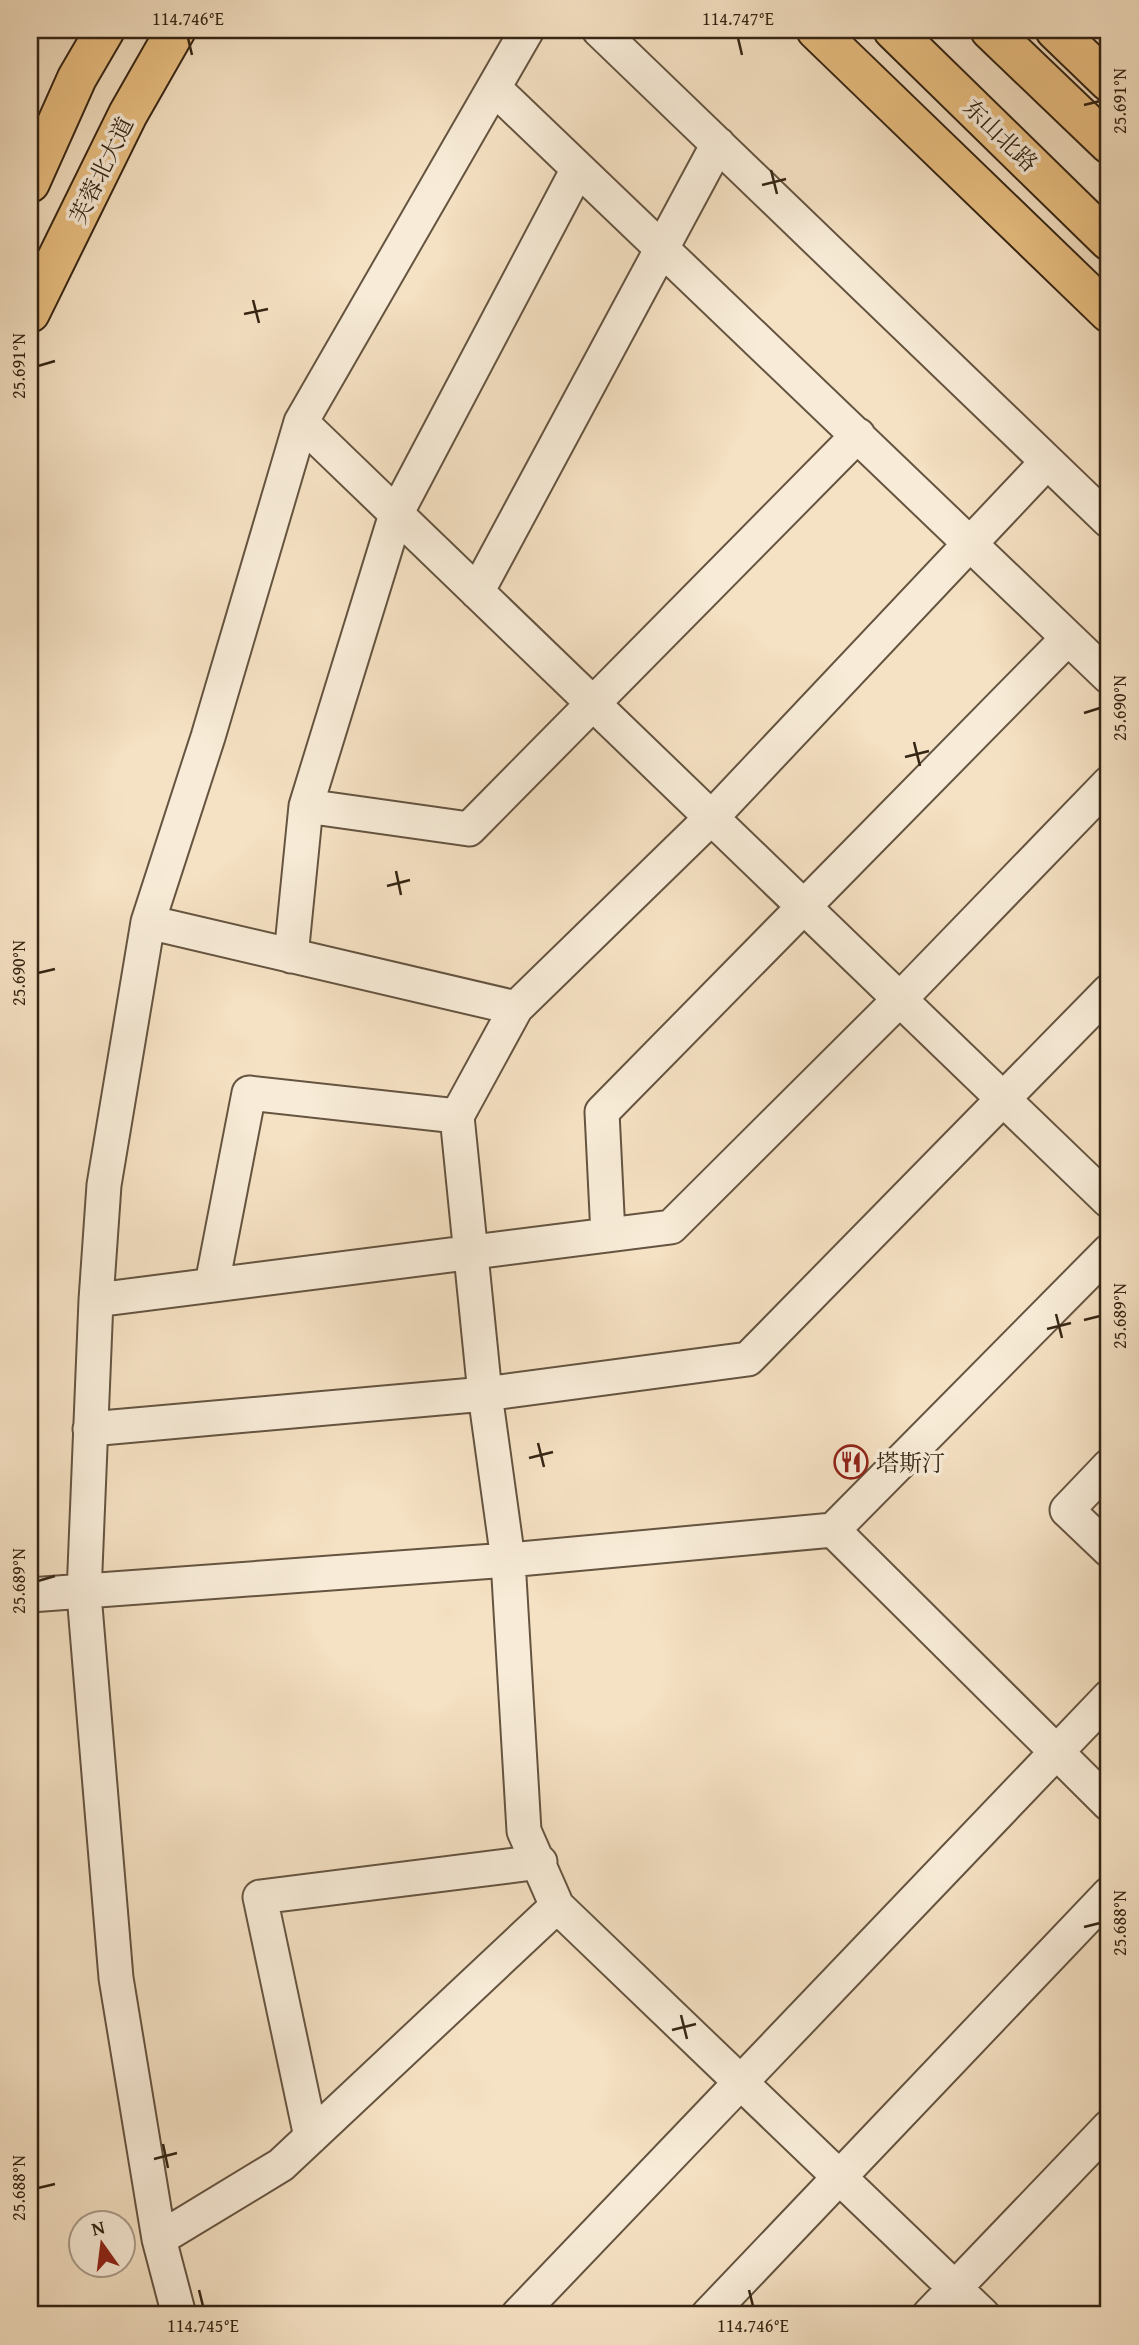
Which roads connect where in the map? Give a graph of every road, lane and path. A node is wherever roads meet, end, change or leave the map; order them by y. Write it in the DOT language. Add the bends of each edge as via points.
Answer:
graph roads {
  1 [pos="105,30"];
  2 [pos="176,30"];
  3 [pos="527,30"];
  4 [pos="599,30"];
  5 [pos="816,30"];
  6 [pos="893,30"];
  7 [pos="990,30"];
  8 [pos="1055,30"];
  9 [pos="1109,82"];
  10 [pos="494,88"];
  11 [pos="718,144"];
  12 [pos="1109,144"];
  13 [pos="578,169"];
  14 [pos="30,183"];
  15 [pos="1109,241"];
  16 [pos="662,248"];
  17 [pos="30,313"];
  18 [pos="1109,313"];
  19 [pos="301,422"];
  20 [pos="858,435"];
  21 [pos="1047,462"];
  22 [pos="396,514"];
  23 [pos="1109,521"];
  24 [pos="970,544"];
  25 [pos="477,592"];
  26 [pos="1068,638"];
  27 [pos="1109,677"];
  28 [pos="596,704"];
  29 [pos="1109,783"];
  30 [pos="306,806"];
  31 [pos="711,818"];
  32 [pos="804,906"];
  33 [pos="148,922"];
  34 [pos="291,956"];
  35 [pos="1109,991"];
  36 [pos="900,999"];
  37 [pos="516,1008"];
  38 [pos="1003,1100"];
  39 [pos="457,1116"];
  40 [pos="1109,1201"];
  41 [pos="608,1235"];
  42 [pos="1109,1251"];
  43 [pos="468,1252"];
  44 [pos="212,1284"];
  45 [pos="96,1300"];
  46 [pos="485,1394"];
  47 [pos="90,1429"];
  48 [pos="1109,1466"];
  49 [pos="833,1530"];
  50 [pos="1109,1550"];
  51 [pos="508,1560"];
  52 [pos="83,1594"];
  53 [pos="30,1595"];
  54 [pos="1109,1697"];
  55 [pos="1057,1751"];
  56 [pos="1109,1804"];
  57 [pos="540,1863"];
  58 [pos="1109,1894"];
  59 [pos="557,1906"];
  60 [pos="741,2083"];
  61 [pos="1109,2127"];
  62 [pos="312,2137"];
  63 [pos="839,2177"];
  64 [pos="159,2239"];
  65 [pos="955,2288"];
  66 [pos="179,2315"];
  67 [pos="519,2315"];
  68 [pos="708,2315"];
  69 [pos="929,2315"];
  70 [pos="983,2315"];
  1 -- 14 [label="main road" via="77,78"];
  2 -- 17 [label="main road, 芙蓉北大道" via="128,114"];
  3 -- 10 [label="street"];
  4 -- 11 [label="street"];
  5 -- 18 [label="main road"];
  6 -- 15 [label="main road, 东山北路"];
  7 -- 12 [label="main road"];
  8 -- 9 [label="main road"];
  10 -- 13 [label="street"];
  10 -- 19 [label="street"];
  11 -- 16 [label="street"];
  11 -- 21 [label="street"];
  13 -- 16 [label="street"];
  13 -- 22 [label="street"];
  16 -- 20 [label="street"];
  16 -- 25 [label="street"];
  19 -- 22 [label="street"];
  19 -- 33 [label="street"];
  20 -- 24 [label="street"];
  20 -- 28 [label="street"];
  21 -- 23 [label="street"];
  21 -- 24 [label="street"];
  22 -- 25 [label="street"];
  22 -- 30 [label="street"];
  24 -- 26 [label="street"];
  24 -- 31 [label="street"];
  25 -- 28 [label="street"];
  26 -- 27 [label="street"];
  26 -- 32 [label="street"];
  28 -- 30 [label="street" via="469,829"];
  28 -- 31 [label="street"];
  29 -- 36 [label="street"];
  30 -- 34 [label="street"];
  31 -- 32 [label="street"];
  31 -- 37 [label="street"];
  32 -- 36 [label="street"];
  32 -- 41 [label="street" via="602,1112"];
  33 -- 34 [label="street"];
  33 -- 45 [label="street" via="104,1185"];
  34 -- 37 [label="street"];
  35 -- 38 [label="street"];
  36 -- 38 [label="street"];
  36 -- 41 [label="street" via="671,1227"];
  37 -- 39 [label="street"];
  38 -- 40 [label="street"];
  38 -- 46 [label="street" via="748,1359"];
  39 -- 43 [label="street"];
  39 -- 44 [label="street" via="249,1093"];
  41 -- 43 [label="street"];
  42 -- 49 [label="street"];
  43 -- 44 [label="street"];
  43 -- 46 [label="street"];
  44 -- 45 [label="street"];
  45 -- 47 [label="street"];
  46 -- 47 [label="street"];
  46 -- 51 [label="street"];
  47 -- 52 [label="street"];
  48 -- 50 [label="street" via="1067,1510"];
  49 -- 51 [label="street"];
  49 -- 55 [label="street"];
  51 -- 52 [label="street"];
  51 -- 57 [label="street" via="524,1831"];
  52 -- 53 [label="street"];
  52 -- 64 [label="street" via="116,1978"];
  54 -- 55 [label="street"];
  55 -- 56 [label="street"];
  55 -- 60 [label="street"];
  57 -- 59 [label="street"];
  57 -- 62 [label="street" via="260,1896"];
  58 -- 63 [label="street"];
  59 -- 60 [label="street"];
  59 -- 62 [label="street"];
  60 -- 63 [label="street"];
  60 -- 67 [label="street"];
  61 -- 65 [label="street"];
  62 -- 64 [label="street" via="281,2165"];
  63 -- 65 [label="street"];
  63 -- 68 [label="street"];
  64 -- 66 [label="street"];
  65 -- 69 [label="street"];
  65 -- 70 [label="street"];
}
